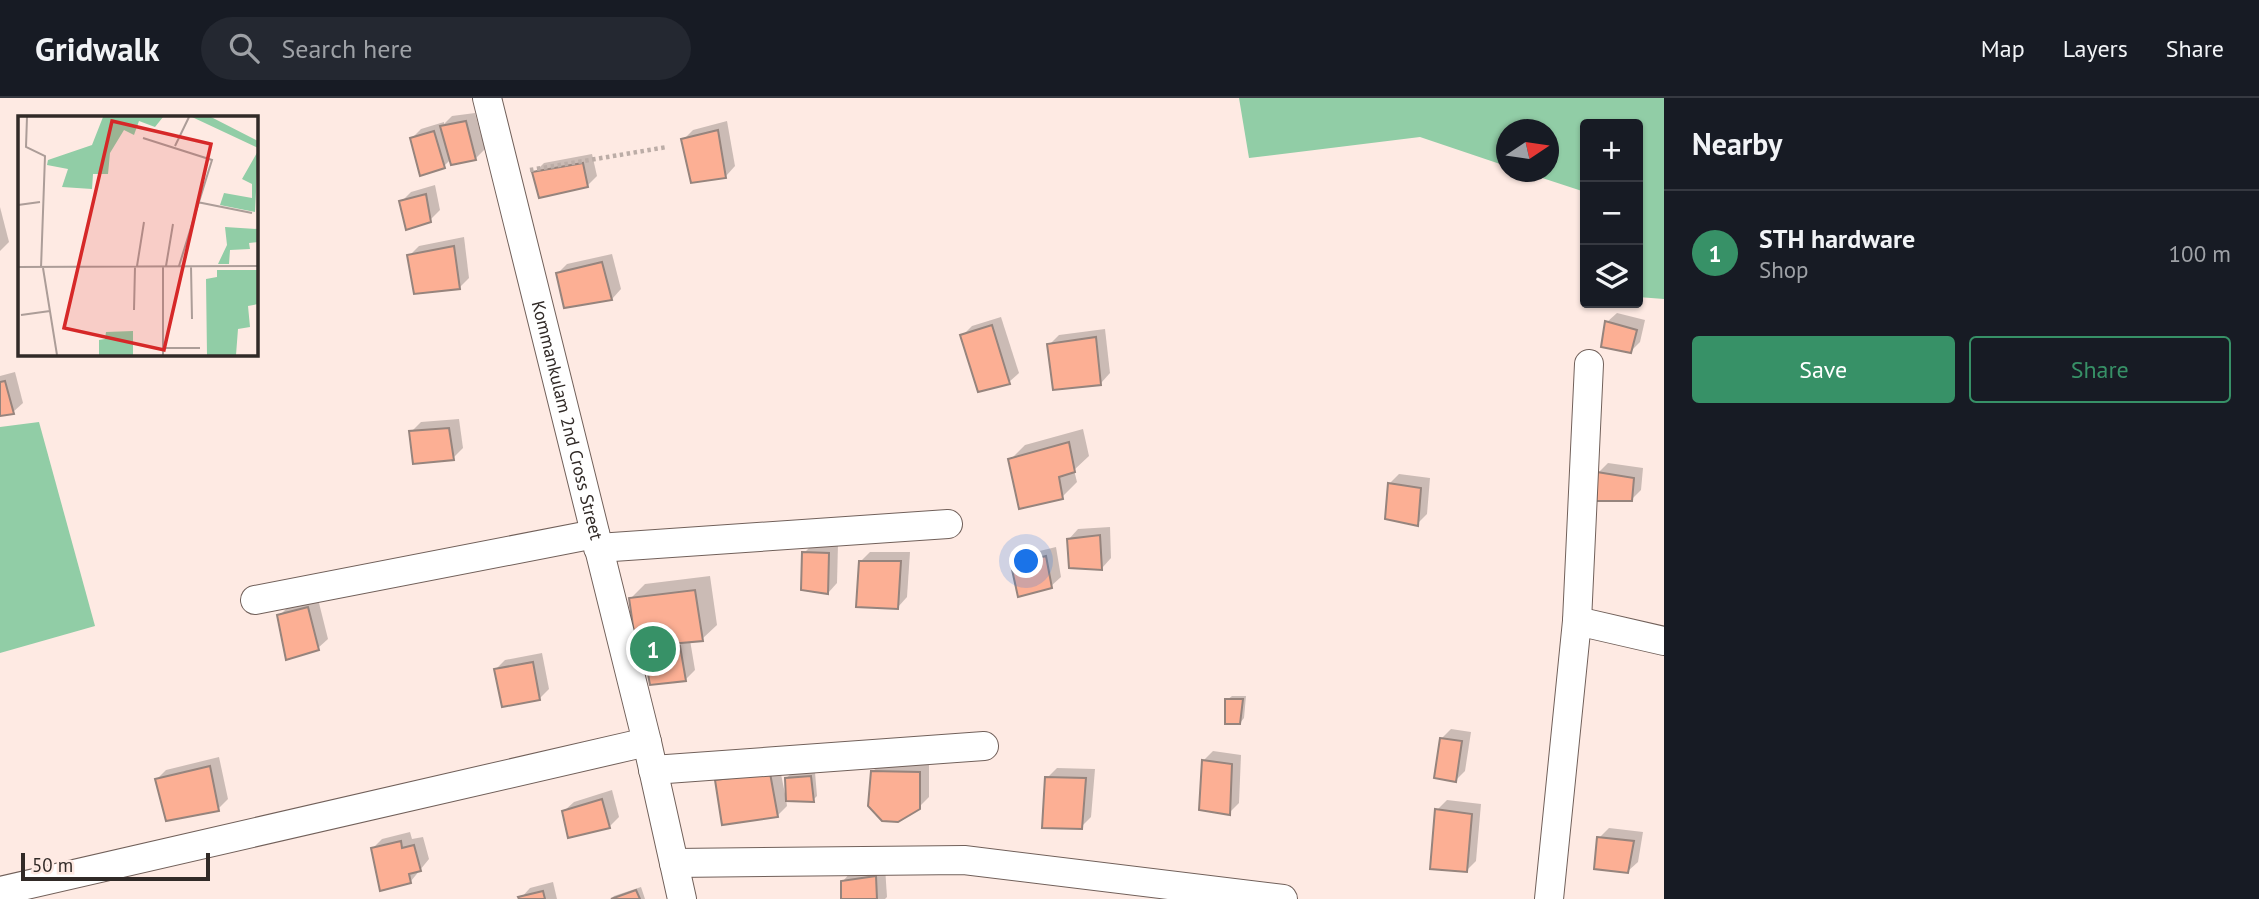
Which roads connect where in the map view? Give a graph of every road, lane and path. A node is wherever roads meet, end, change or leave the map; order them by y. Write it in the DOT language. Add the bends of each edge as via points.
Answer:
graph roads {
  1 [pos="487,98"];
  2 [pos="667,147"];
  3 [pos="506,174"];
  4 [pos="1589,364"];
  5 [pos="948,524"];
  6 [pos="597,541"];
  7 [pos="255,600"];
  8 [pos="1577,621"];
  9 [pos="1664,641"];
  10 [pos="647,742"];
  11 [pos="984,746"];
  12 [pos="653,770"];
  13 [pos="674,863"];
  14 [pos="14,892"];
  15 [pos="1197,894"];
  16 [pos="682,899"];
  17 [pos="1283,899"];
  18 [pos="1549,899"];
  1 -- 3 [label="street, Kommankulam 2nd Cross Street"];
  2 -- 3 [label="path"];
  3 -- 6 [label="street, Kommankulam 2nd Cross Street"];
  4 -- 8 [label="street"];
  5 -- 6 [label="street"];
  6 -- 7 [label="street"];
  6 -- 10 [label="street, Kommankulam 2nd Cross Street"];
  8 -- 9 [label="street"];
  8 -- 18 [label="street"];
  10 -- 12 [label="street, Kommankulam 2nd Cross Street"];
  10 -- 14 [label="street"];
  11 -- 12 [label="street"];
  12 -- 13 [label="street, Kommankulam 2nd Cross Street"];
  13 -- 15 [label="street" via="964,860"];
  13 -- 16 [label="street, Kommankulam 2nd Cross Street"];
  15 -- 17 [label="street"];
}
